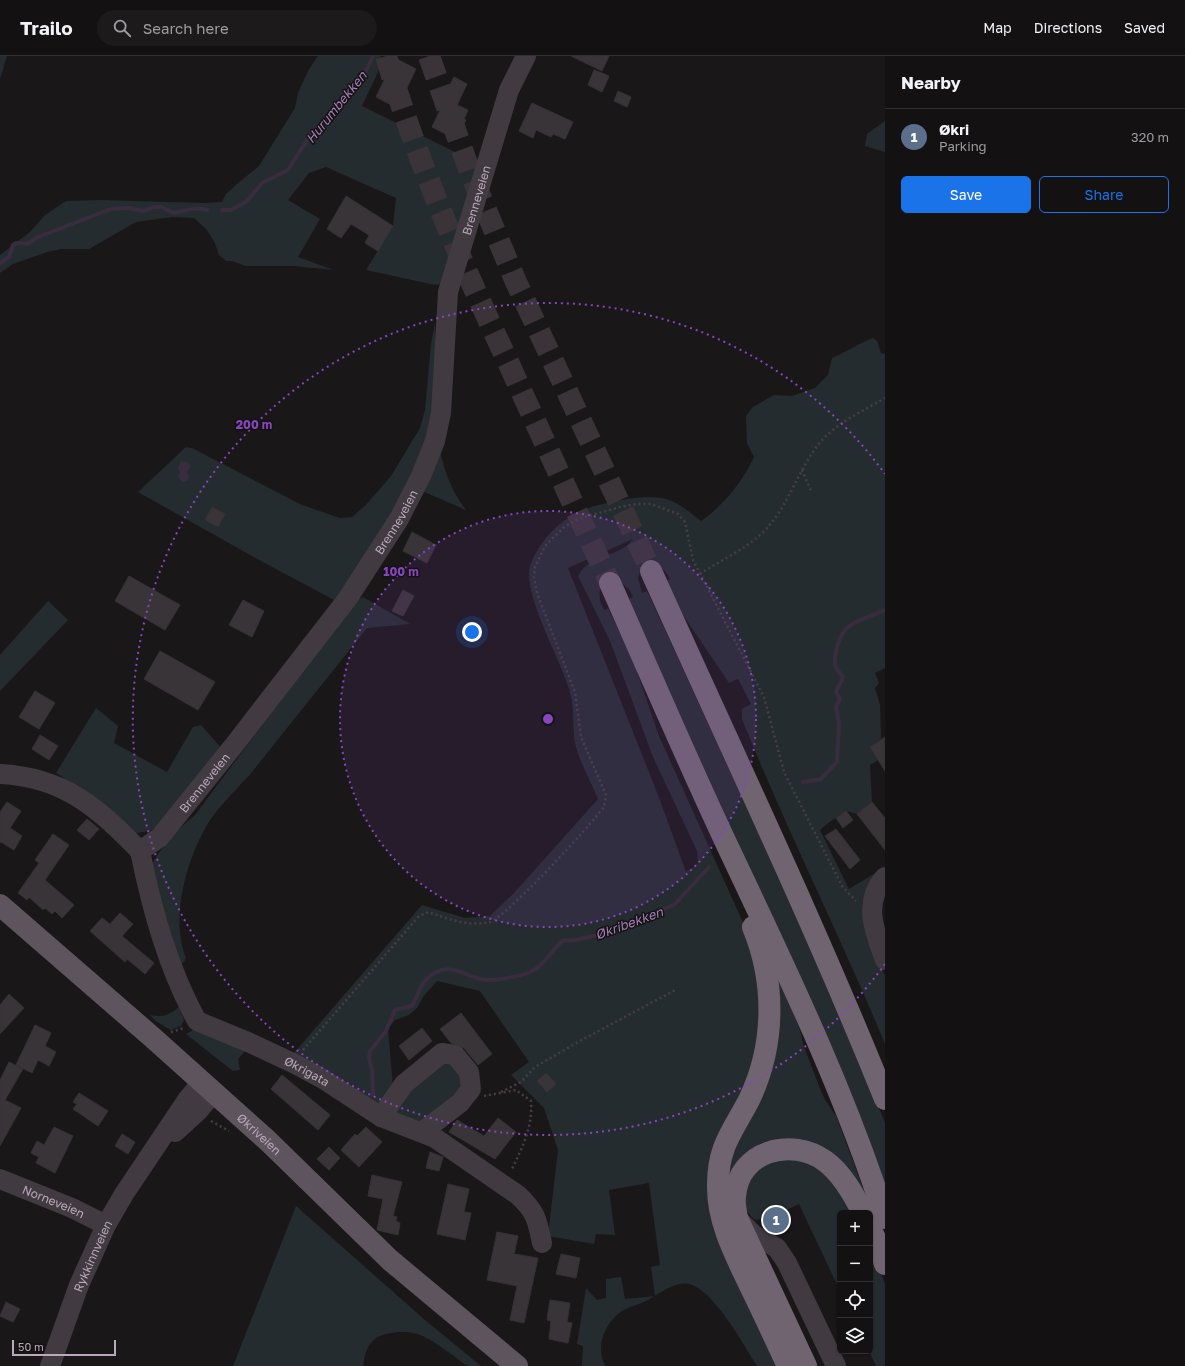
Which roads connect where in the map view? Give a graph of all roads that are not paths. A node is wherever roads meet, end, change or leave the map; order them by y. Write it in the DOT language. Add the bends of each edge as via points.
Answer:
graph roads {
  1 [pos="526,56"];
  2 [pos="650,571"];
  3 [pos="610,583"];
  4 [pos="0,774"];
  5 [pos="727,844"];
  6 [pos="140,852"];
  7 [pos="885,877"];
  8 [pos="0,905"];
  9 [pos="885,960"];
  10 [pos="844,997"];
  11 [pos="885,1063"];
  12 [pos="208,1087"];
  13 [pos="885,1099"];
  14 [pos="381,1117"];
  15 [pos="422,1132"];
  16 [pos="0,1179"];
  17 [pos="861,1210"];
  18 [pos="737,1218"];
  19 [pos="885,1218"];
  20 [pos="106,1225"];
  21 [pos="873,1234"];
  22 [pos="542,1243"];
  23 [pos="787,1263"];
  24 [pos="885,1264"];
  25 [pos="758,1283"];
  26 [pos="50,1366"];
  27 [pos="517,1366"];
  28 [pos="788,1366"];
  29 [pos="806,1366"];
  30 [pos="836,1366"];
  1 -- 6 [label="street, Brenneveien" via="509,90 448,292 441,413 435,441 421,476 399,519 348,598 160,837"];
  2 -- 10 [label="highway"];
  3 -- 5 [label="highway"];
  4 -- 6 [label="street" via="14,774 43,781 79,797 108,819"];
  5 -- 19 [label="highway" via="830,1068"];
  5 -- 25 [label="highway" via="733,879 757,936 765,964 770,1003 768,1039 760,1072 746,1106 726,1139 718,1171 718,1200 734,1252"];
  6 -- 14 [label="street, Økrigata" via="149,895 166,951 197,1021 295,1064"];
  7 -- 9 [label="street" via="878,888 871,918"];
  8 -- 12 [label="main road, Økriveien"];
  10 -- 11 [label="highway" via="870,1028"];
  10 -- 13 [label="highway"];
  12 -- 20 [label="street, Rykkinnveien" via="187,1100"];
  12 -- 27 [label="main road, Økriveien" via="268,1141 390,1260"];
  14 -- 15 [label="street, Økrigata"];
  14 -- 15 [label="street" via="404,1084 442,1053 455,1055 468,1072 471,1089 460,1103"];
  15 -- 22 [label="street, Økrigata" via="449,1147 518,1195 537,1219"];
  16 -- 20 [label="street, Norneveien" via="72,1208"];
  17 -- 18 [label="highway" via="838,1173 826,1161 802,1149 783,1149 764,1153 754,1159 738,1180 735,1196"];
  18 -- 23 [label="street" via="754,1235 777,1248"];
  18 -- 25 [label="highway"];
  20 -- 26 [label="street, Rykkinnveien" via="79,1284"];
  21 -- 24 [label="highway"];
  23 -- 25 [label="street"];
  23 -- 30 [label="street"];
  25 -- 28 [label="highway"];
  25 -- 29 [label="highway"];
}
